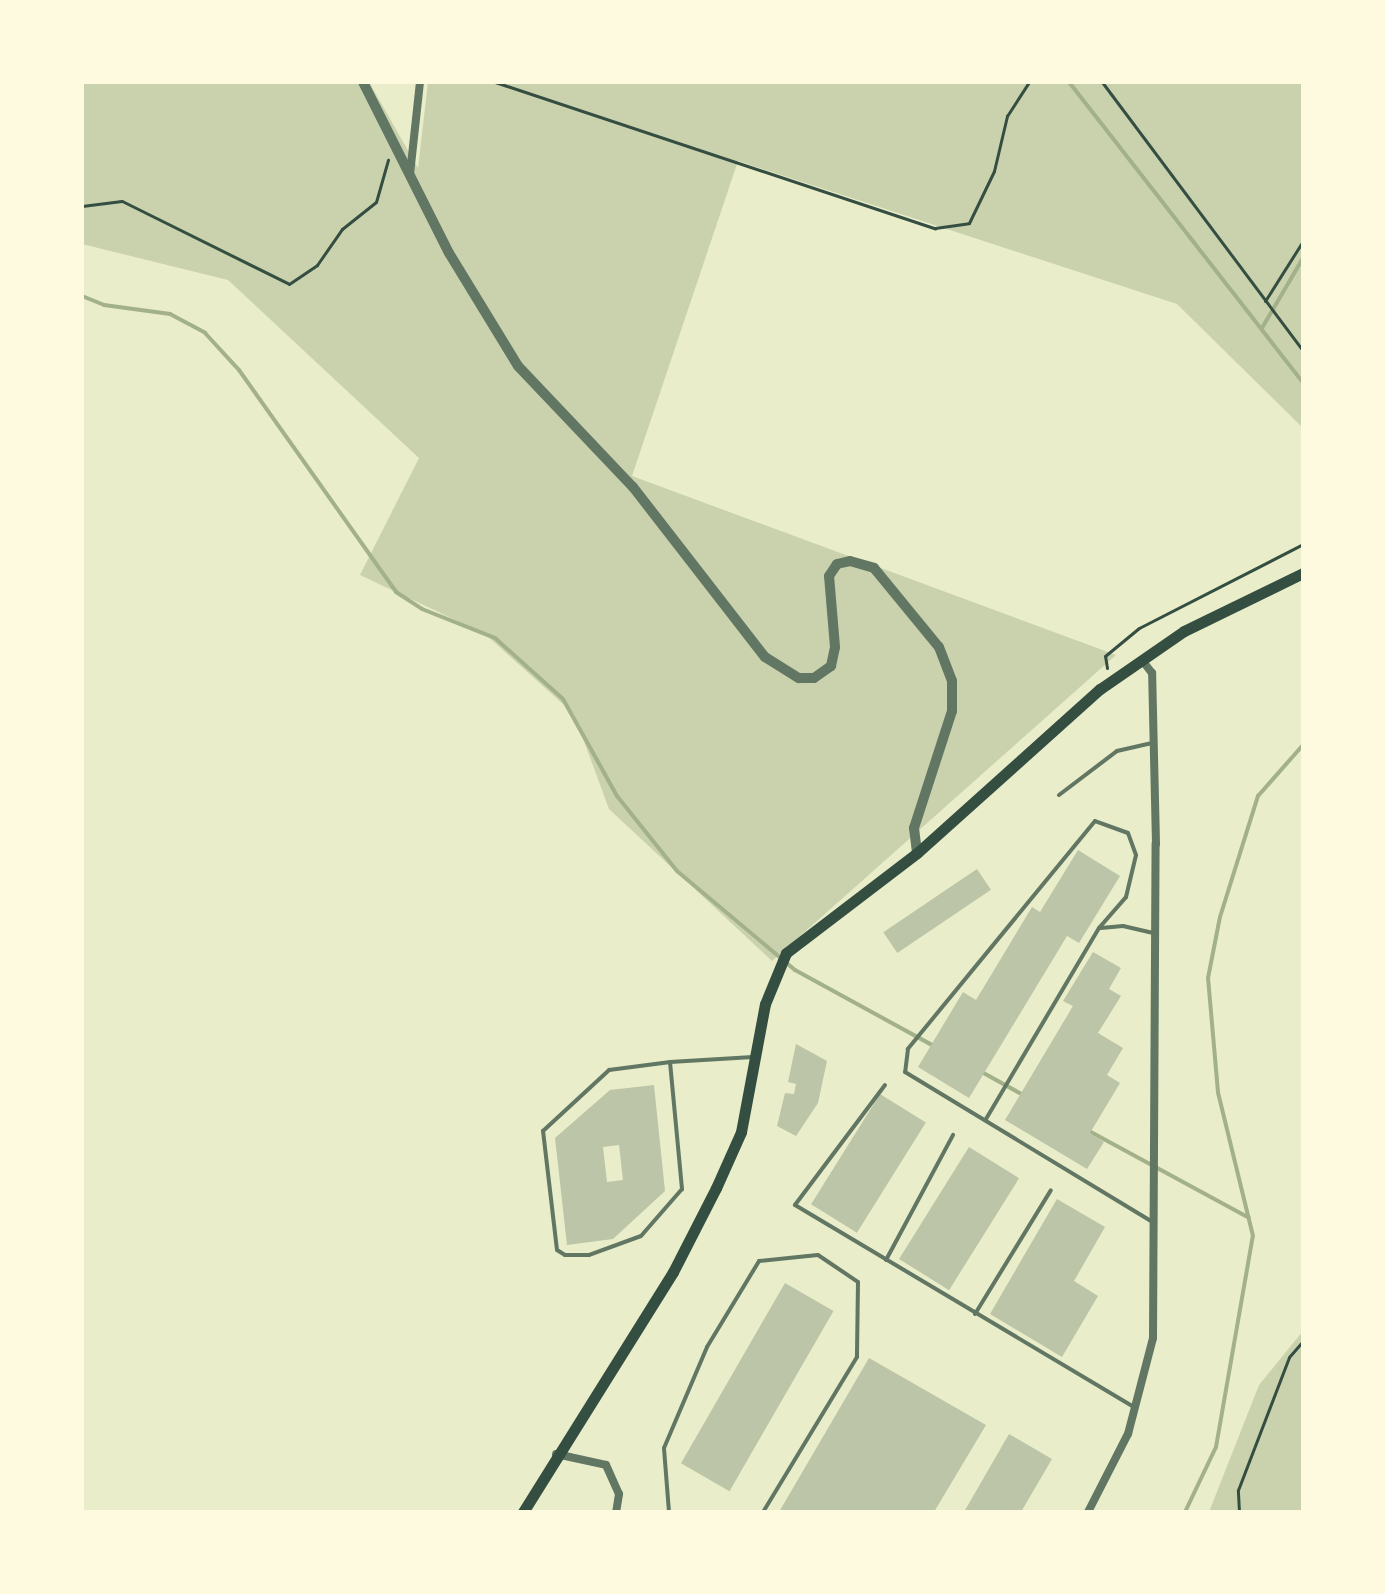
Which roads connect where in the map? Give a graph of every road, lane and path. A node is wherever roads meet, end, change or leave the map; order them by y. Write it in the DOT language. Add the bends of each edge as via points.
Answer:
graph roads {
  1 [pos="363,82"];
  2 [pos="420,82"];
  3 [pos="495,82"];
  4 [pos="1029,82"];
  5 [pos="1102,82"];
  6 [pos="399,150"];
  7 [pos="410,174"];
  8 [pos="82,206"];
  9 [pos="1303,241"];
  10 [pos="1265,301"];
  11 [pos="1303,351"];
  12 [pos="1303,544"];
  13 [pos="1303,573"];
  14 [pos="1142,660"];
  15 [pos="1110,684"];
  16 [pos="1154,743"];
  17 [pos="1059,795"];
  18 [pos="917,853"];
  19 [pos="1099,928"];
  20 [pos="1153,933"];
  21 [pos="753,1057"];
  22 [pos="670,1062"];
  23 [pos="885,1085"];
  24 [pos="986,1119"];
  25 [pos="953,1135"];
  26 [pos="1051,1190"];
  27 [pos="1153,1223"];
  28 [pos="886,1261"];
  29 [pos="975,1315"];
  30 [pos="1303,1341"];
  31 [pos="1135,1408"];
  32 [pos="555,1454"];
  33 [pos="523,1512"];
  34 [pos="616,1512"];
  35 [pos="669,1512"];
  36 [pos="763,1512"];
  37 [pos="1088,1512"];
  38 [pos="1239,1512"];
  1 -- 6 [label="street"];
  2 -- 7 [label="street"];
  3 -- 4 [label="path" via="935,228 969,223 994,171 1007,116"];
  5 -- 10 [label="path"];
  6 -- 7 [label="street"];
  6 -- 8 [label="path" via="384,169 376,202 342,229 317,265 289,284 122,201"];
  7 -- 18 [label="street" via="468,287 518,366 633,487 776,667 807,678 831,666 835,647 829,576 837,564 850,561 874,568 939,647 952,681 952,711 914,828"];
  9 -- 10 [label="path"];
  10 -- 11 [label="path"];
  12 -- 15 [label="path" via="1117,644 1105,656"];
  13 -- 14 [label="main road" via="1184,631"];
  14 -- 15 [label="main road"];
  14 -- 16 [label="street" via="1152,673"];
  15 -- 18 [label="main road"];
  16 -- 17 [label="lane" via="1117,751"];
  16 -- 20 [label="street"];
  18 -- 21 [label="main road" via="786,953"];
  19 -- 20 [label="lane" via="1123,926"];
  19 -- 24 [label="lane"];
  19 -- 24 [label="lane" via="1126,897 1136,855 1128,833 1095,821 908,1049 905,1072"];
  20 -- 27 [label="street"];
  21 -- 22 [label="lane"];
  21 -- 32 [label="main road" via="741,1132 716,1188 673,1272"];
  22 -- 22 [label="lane" via="609,1070 543,1131 557,1250 565,1255 589,1255 641,1236 682,1189"];
  23 -- 28 [label="lane" via="795,1205"];
  24 -- 27 [label="lane"];
  25 -- 28 [label="lane"];
  26 -- 29 [label="lane"];
  27 -- 31 [label="street" via="1153,1338"];
  28 -- 29 [label="lane"];
  29 -- 31 [label="lane"];
  30 -- 38 [label="path" via="1289,1357 1238,1490"];
  31 -- 37 [label="street" via="1128,1434"];
  32 -- 33 [label="main road"];
  32 -- 34 [label="street" via="585,1456 606,1465 619,1494"];
  35 -- 36 [label="lane" via="664,1448 707,1347 759,1261 818,1255 858,1282 857,1357"];
}
